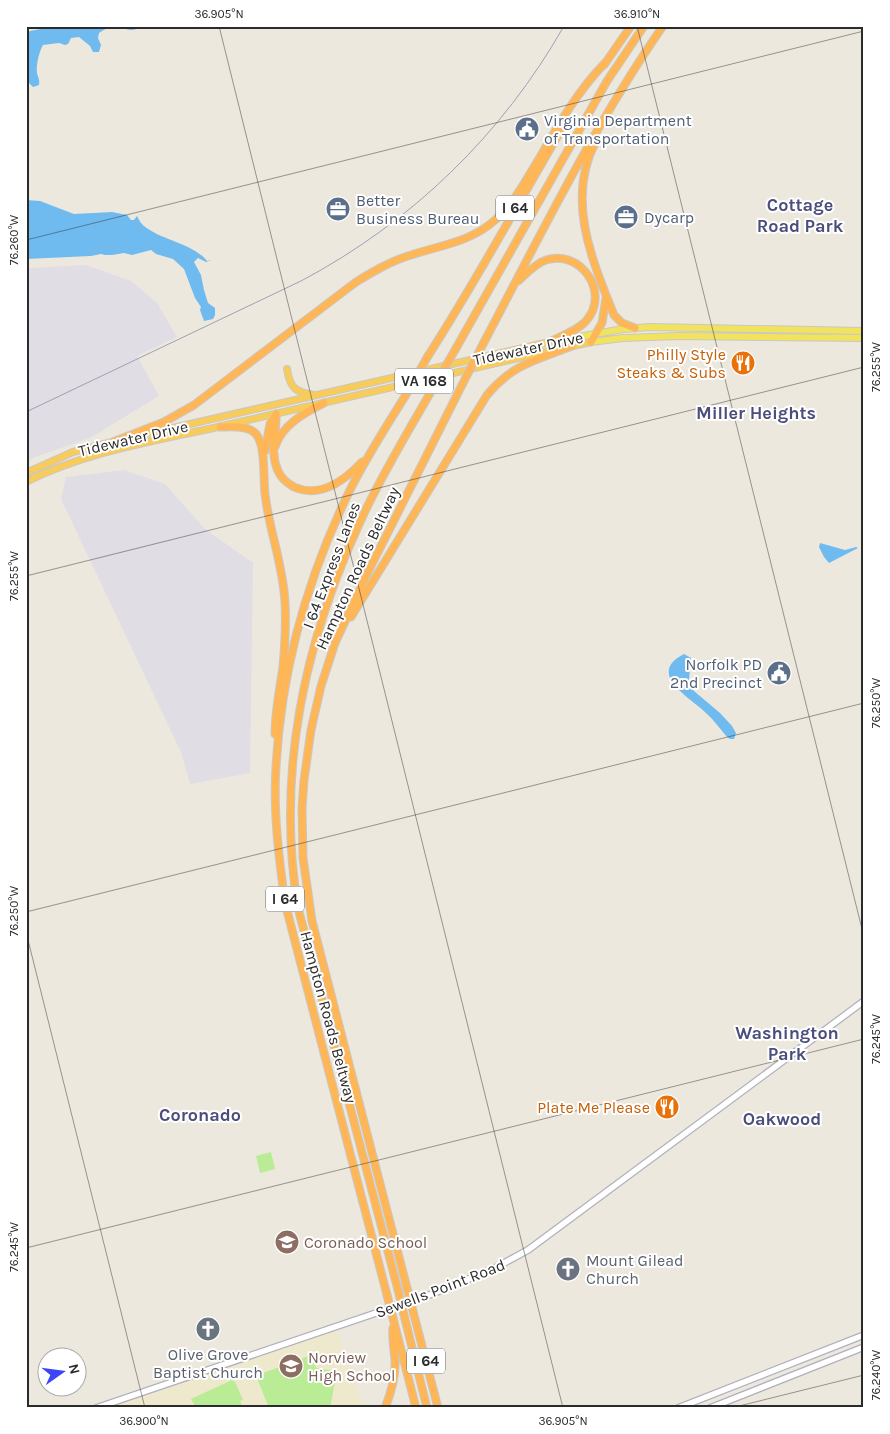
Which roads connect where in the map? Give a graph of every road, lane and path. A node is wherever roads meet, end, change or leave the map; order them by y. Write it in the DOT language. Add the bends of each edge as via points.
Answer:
graph roads {
  1 [pos="631,26"];
  2 [pos="644,26"];
  3 [pos="663,26"];
  4 [pos="606,62"];
  5 [pos="616,98"];
  6 [pos="513,287"];
  7 [pos="606,296"];
  8 [pos="635,328"];
  9 [pos="864,332"];
  10 [pos="597,333"];
  11 [pos="864,338"];
  12 [pos="549,342"];
  13 [pos="591,342"];
  14 [pos="572,346"];
  15 [pos="287,369"];
  16 [pos="318,395"];
  17 [pos="324,403"];
  18 [pos="277,404"];
  19 [pos="276,414"];
  20 [pos="220,427"];
  21 [pos="113,442"];
  22 [pos="274,453"];
  23 [pos="369,454"];
  24 [pos="263,472"];
  25 [pos="26,473"];
  26 [pos="26,482"];
  27 [pos="336,643"];
  28 [pos="276,768"];
  29 [pos="864,1001"];
  30 [pos="394,1322"];
  31 [pos="864,1335"];
  32 [pos="864,1348"];
  33 [pos="96,1408"];
  34 [pos="386,1408"];
  35 [pos="416,1408"];
  36 [pos="428,1408"];
  37 [pos="438,1408"];
  38 [pos="678,1408"];
  39 [pos="710,1408"];
  1 -- 4 [label="highway, Hampton Roads Beltway / I 64"];
  2 -- 36 [label="highway, I 64 Express Lanes, bridge" via="607,81 392,458 360,522 321,620 297,721 291,783 295,892"];
  3 -- 5 [label="highway, Hampton Roads Beltway / I 64"];
  4 -- 21 [label="highway" via="592,76 551,137 516,197 497,218 466,239 400,259 371,272 194,405 164,422"];
  4 -- 23 [label="highway, Hampton Roads Beltway / I 64, bridge" via="560,132 463,302"];
  5 -- 6 [label="highway, Hampton Roads Beltway / I 64"];
  5 -- 7 [label="highway" via="589,155 582,190 585,233"];
  6 -- 12 [label="highway" via="531,269 552,258 576,263 590,278 595,298 590,316 575,330"];
  6 -- 27 [label="highway, Hampton Roads Beltway / I 64, bridge" via="379,548"];
  7 -- 8 [label="highway" via="616,318"];
  7 -- 10 [label="highway"];
  8 -- 9 [label="main road, Tidewater Drive / VA 168"];
  8 -- 10 [label="main road, Tidewater Drive / VA 168"];
  10 -- 12 [label="main road, Tidewater Drive / VA 168"];
  10 -- 13 [label="highway"];
  11 -- 13 [label="main road, Tidewater Drive / VA 168" via="678,336"];
  12 -- 16 [label="highway, Tidewater Drive / VA 168"];
  13 -- 14 [label="highway, Tidewater Drive / VA 168"];
  14 -- 17 [label="highway, Tidewater Drive / VA 168"];
  14 -- 27 [label="highway" via="517,368 487,395"];
  15 -- 16 [label="highway" via="296,390"];
  16 -- 18 [label="highway, Tidewater Drive / VA 168"];
  17 -- 19 [label="highway, Tidewater Drive / VA 168"];
  17 -- 22 [label="highway" via="300,416 283,431"];
  18 -- 19 [label="highway"];
  18 -- 21 [label="highway, Tidewater Drive / VA 168"];
  19 -- 20 [label="highway, Tidewater Drive / VA 168"];
  19 -- 22 [label="highway"];
  19 -- 24 [label="highway" via="270,424"];
  20 -- 24 [label="highway" via="246,428 256,435 261,444"];
  20 -- 26 [label="highway, Tidewater Drive / VA 168" via="80,460"];
  21 -- 25 [label="highway, Tidewater Drive / VA 168" via="73,452"];
  22 -- 23 [label="highway" via="282,478 308,491 340,482"];
  23 -- 28 [label="highway, Hampton Roads Beltway / I 64" via="318,565 293,648"];
  24 -- 28 [label="highway" via="266,506 282,567 285,600 283,665 275,722"];
  27 -- 37 [label="highway, Hampton Roads Beltway / I 64, bridge" via="321,686 307,755 302,808 305,881 312,921"];
  28 -- 30 [label="highway, Hampton Roads Beltway / I 64, bridge" via="278,840 285,903"];
  29 -- 33 [label="main road, Sewells Point Road" via="507,1263 432,1294"];
  30 -- 34 [label="highway" via="395,1370"];
  30 -- 35 [label="highway, Hampton Roads Beltway / I 64"];
  31 -- 38 [label="main road"];
  32 -- 39 [label="main road"];
}
